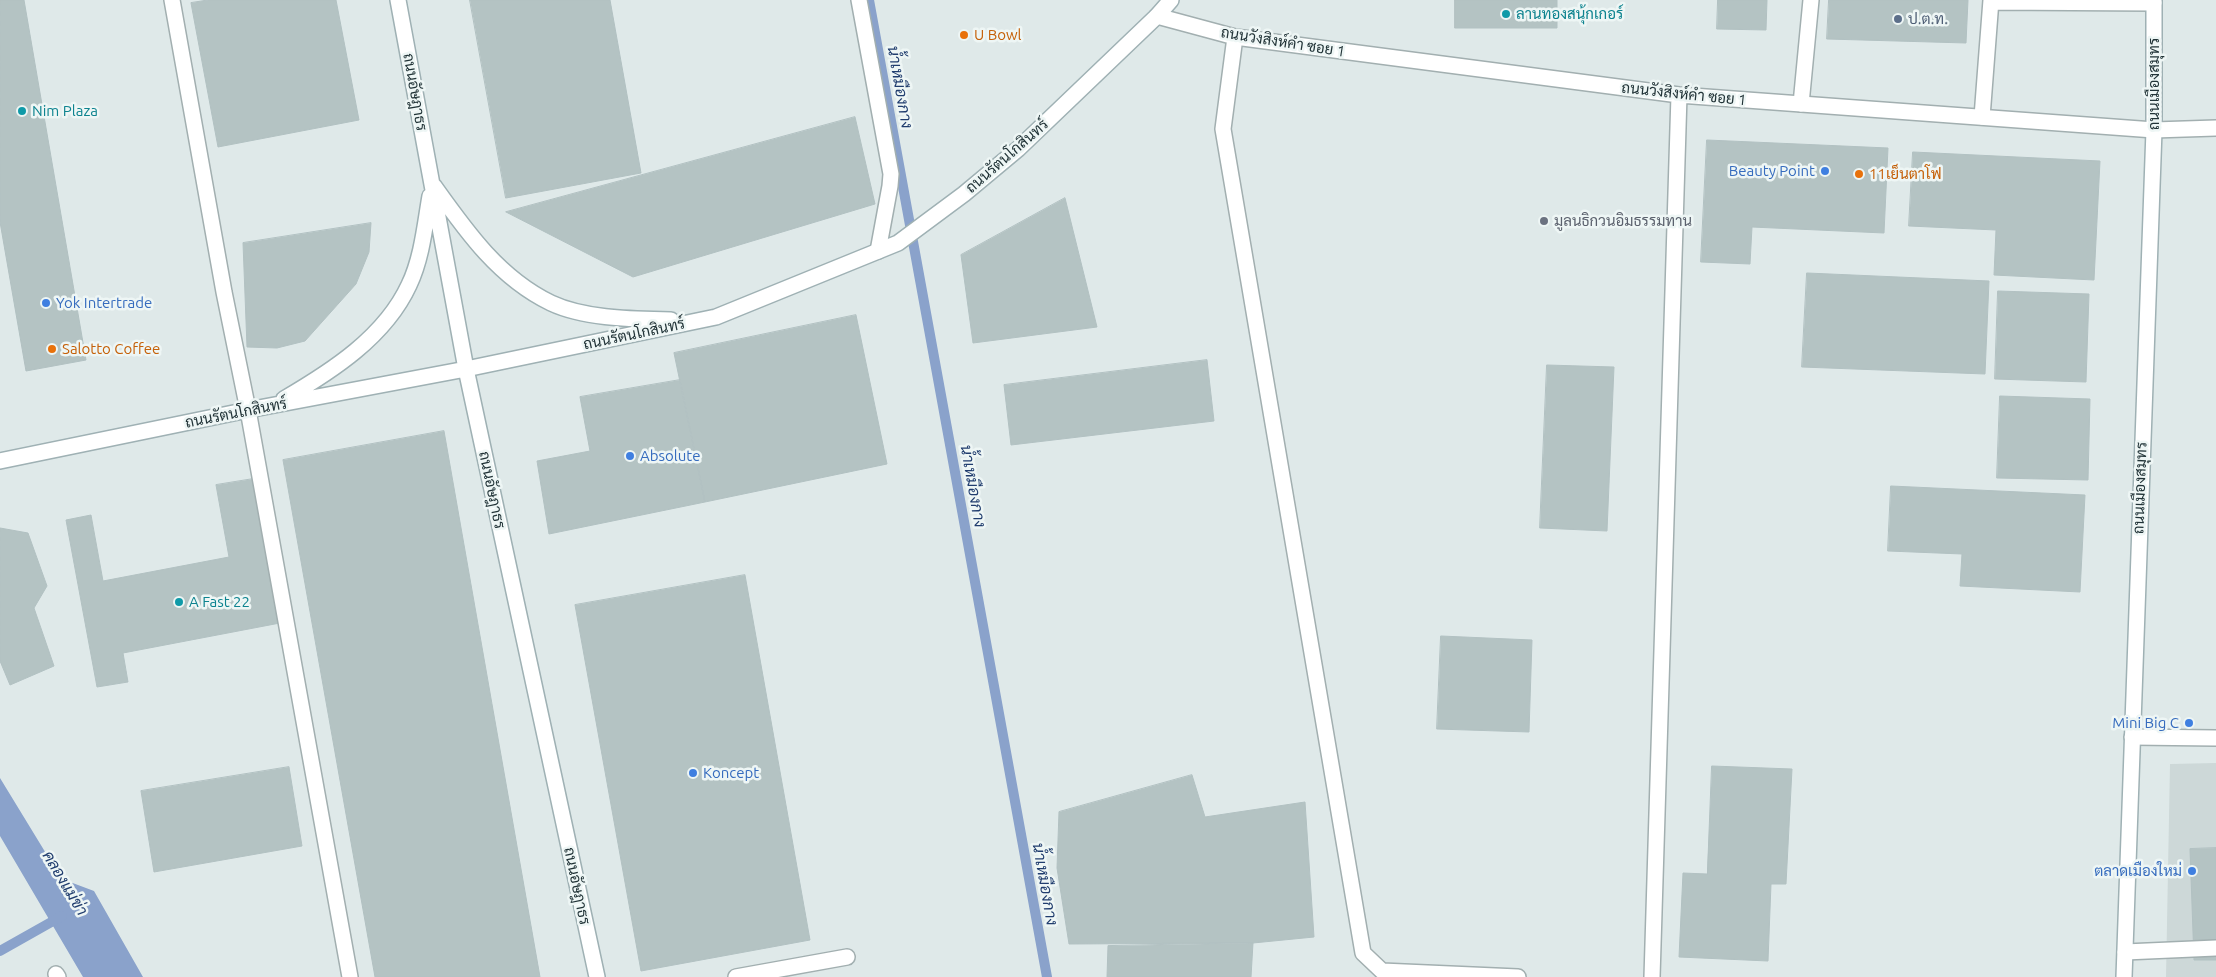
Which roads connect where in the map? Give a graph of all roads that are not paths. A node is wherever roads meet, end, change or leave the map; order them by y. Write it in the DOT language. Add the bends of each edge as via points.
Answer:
graph roads {
  1 [pos="172,0"];
  2 [pos="398,0"];
  3 [pos="859,0"];
  4 [pos="1171,0"];
  5 [pos="1811,0"];
  6 [pos="1991,1"];
  7 [pos="2154,2"];
  8 [pos="1157,16"];
  9 [pos="1235,37"];
  10 [pos="1679,96"];
  11 [pos="1801,104"];
  12 [pos="1982,117"];
  13 [pos="2216,128"];
  14 [pos="2154,130"];
  15 [pos="432,182"];
  16 [pos="878,251"];
  17 [pos="698,320"];
  18 [pos="466,369"];
  19 [pos="274,405"];
  20 [pos="248,410"];
  21 [pos="0,461"];
  22 [pos="2132,737"];
  23 [pos="2216,738"];
  24 [pos="2216,948"];
  25 [pos="2125,952"];
  26 [pos="847,957"];
  27 [pos="1434,975"];
  28 [pos="350,977"];
  29 [pos="597,977"];
  30 [pos="736,977"];
  31 [pos="1518,977"];
  32 [pos="1652,977"];
  33 [pos="2124,977"];
  1 -- 20 [label="street"];
  2 -- 15 [label="street, ถนนอัษฎาธร"];
  3 -- 16 [label="street" via="891,174"];
  4 -- 8 [label="street, ถนนรัตนโกสินทร์"];
  5 -- 11 [label="street"];
  6 -- 7 [label="street"];
  6 -- 12 [label="street"];
  7 -- 14 [label="street, ถนนเมืองสมุทร"];
  8 -- 9 [label="street, ถนนวังสิงห์คำ ซอย 1"];
  8 -- 16 [label="street, ถนนรัตนโกสินทร์" via="1008,157 898,243"];
  9 -- 10 [label="street, ถนนวังสิงห์คำ ซอย 1"];
  9 -- 27 [label="street" via="1223,129 1362,953 1382,971"];
  10 -- 11 [label="street, ถนนวังสิงห์คำ ซอย 1"];
  10 -- 32 [label="street"];
  11 -- 12 [label="street, ถนนวังสิงห์คำ ซอย 1"];
  12 -- 14 [label="street, ถนนวังสิงห์คำ ซอย 1"];
  13 -- 14 [label="street, ถนนวังสิงห์คำ ซอย 1"];
  14 -- 22 [label="street, ถนนเมืองสมุทร"];
  15 -- 17 [label="street" via="470,237 495,263 552,303 584,313 640,319"];
  15 -- 18 [label="street, ถนนอัษฎาธร"];
  15 -- 19 [label="street" via="419,256 410,285 397,308 368,340 326,374"];
  16 -- 17 [label="street, ถนนรัตนโกสินทร์" via="716,316"];
  17 -- 18 [label="street, ถนนรัตนโกสินทร์"];
  18 -- 19 [label="street, ถนนรัตนโกสินทร์"];
  18 -- 29 [label="street, ถนนอัษฎาธร"];
  19 -- 20 [label="street, ถนนรัตนโกสินทร์"];
  20 -- 21 [label="street, ถนนรัตนโกสินทร์"];
  20 -- 28 [label="street"];
  22 -- 23 [label="street"];
  22 -- 25 [label="street, ถนนเมืองสมุทร"];
  24 -- 25 [label="street"];
  25 -- 33 [label="street, ถนนเมืองสมุทร"];
  26 -- 30 [label="street"];
  27 -- 31 [label="street"];
}
